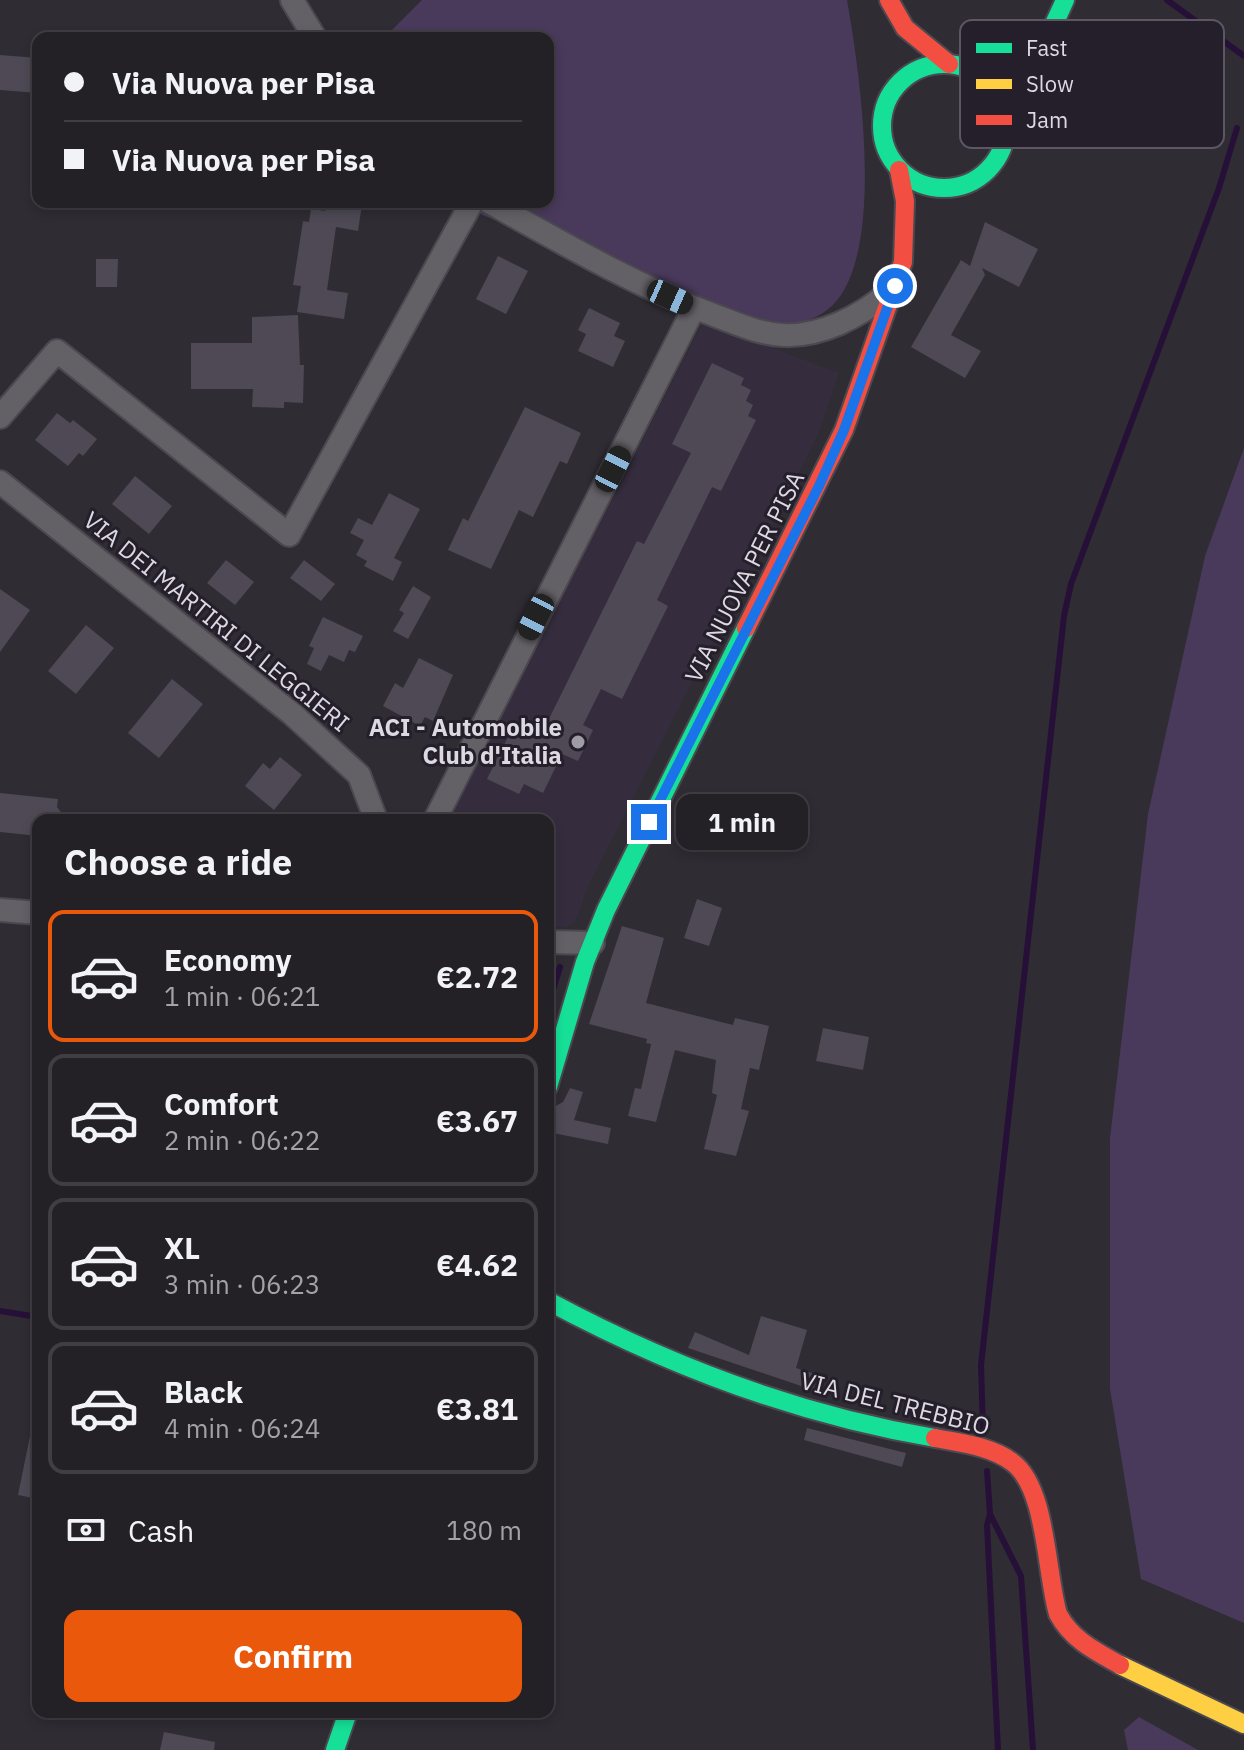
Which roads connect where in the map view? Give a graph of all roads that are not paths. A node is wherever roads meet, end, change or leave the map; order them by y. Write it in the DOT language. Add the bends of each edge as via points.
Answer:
graph roads {
  1 [pos="292,0"];
  2 [pos="881,0"];
  3 [pos="889,0"];
  4 [pos="1065,0"];
  5 [pos="1056,20"];
  6 [pos="311,32"];
  7 [pos="888,40"];
  8 [pos="949,64"];
  9 [pos="960,67"];
  10 [pos="1002,148"];
  11 [pos="899,170"];
  12 [pos="963,186"];
  13 [pos="469,208"];
  14 [pos="500,208"];
  15 [pos="940,210"];
  16 [pos="922,231"];
  17 [pos="903,262"];
  18 [pos="895,286"];
  19 [pos="694,308"];
  20 [pos="0,417"];
  21 [pos="0,482"];
  22 [pos="374,814"];
  23 [pos="438,814"];
  24 [pos="0,910"];
  25 [pos="32,913"];
  26 [pos="554,942"];
  27 [pos="593,943"];
  28 [pos="554,1068"];
  29 [pos="554,1304"];
  30 [pos="346,1718"];
  31 [pos="1244,1724"];
  32 [pos="335,1750"];
  1 -- 6 [label="street"];
  2 -- 7 [label="main road"];
  3 -- 8 [label="main road" via="905,28"];
  4 -- 5 [label="main road"];
  8 -- 9 [label="main road"];
  8 -- 11 [label="main road" via="896,75 881,132"];
  10 -- 12 [label="main road" via="993,165"];
  11 -- 12 [label="main road" via="929,187"];
  11 -- 17 [label="main road" via="905,201"];
  12 -- 15 [label="main road"];
  13 -- 20 [label="street" via="289,535 57,351"];
  14 -- 19 [label="street" via="598,264"];
  16 -- 17 [label="main road"];
  17 -- 18 [label="main road, VIA NUOVA PER PISA"];
  18 -- 19 [label="street" via="868,310 805,334 760,332"];
  18 -- 27 [label="main road, VIA NUOVA PER PISA" via="819,486 628,863"];
  19 -- 23 [label="street"];
  21 -- 22 [label="street, VIA DEI MARTIRI DI LEGGIERI" via="291,713 359,775"];
  24 -- 25 [label="street"];
  26 -- 27 [label="street"];
  27 -- 28 [label="main road, VIA NUOVA PER PISA"];
  29 -- 31 [label="main road, VIA DEL TREBBIO" via="642,1350 701,1373 842,1419 984,1450 1014,1463 1028,1480 1066,1630"];
  30 -- 32 [label="main road"];
}
